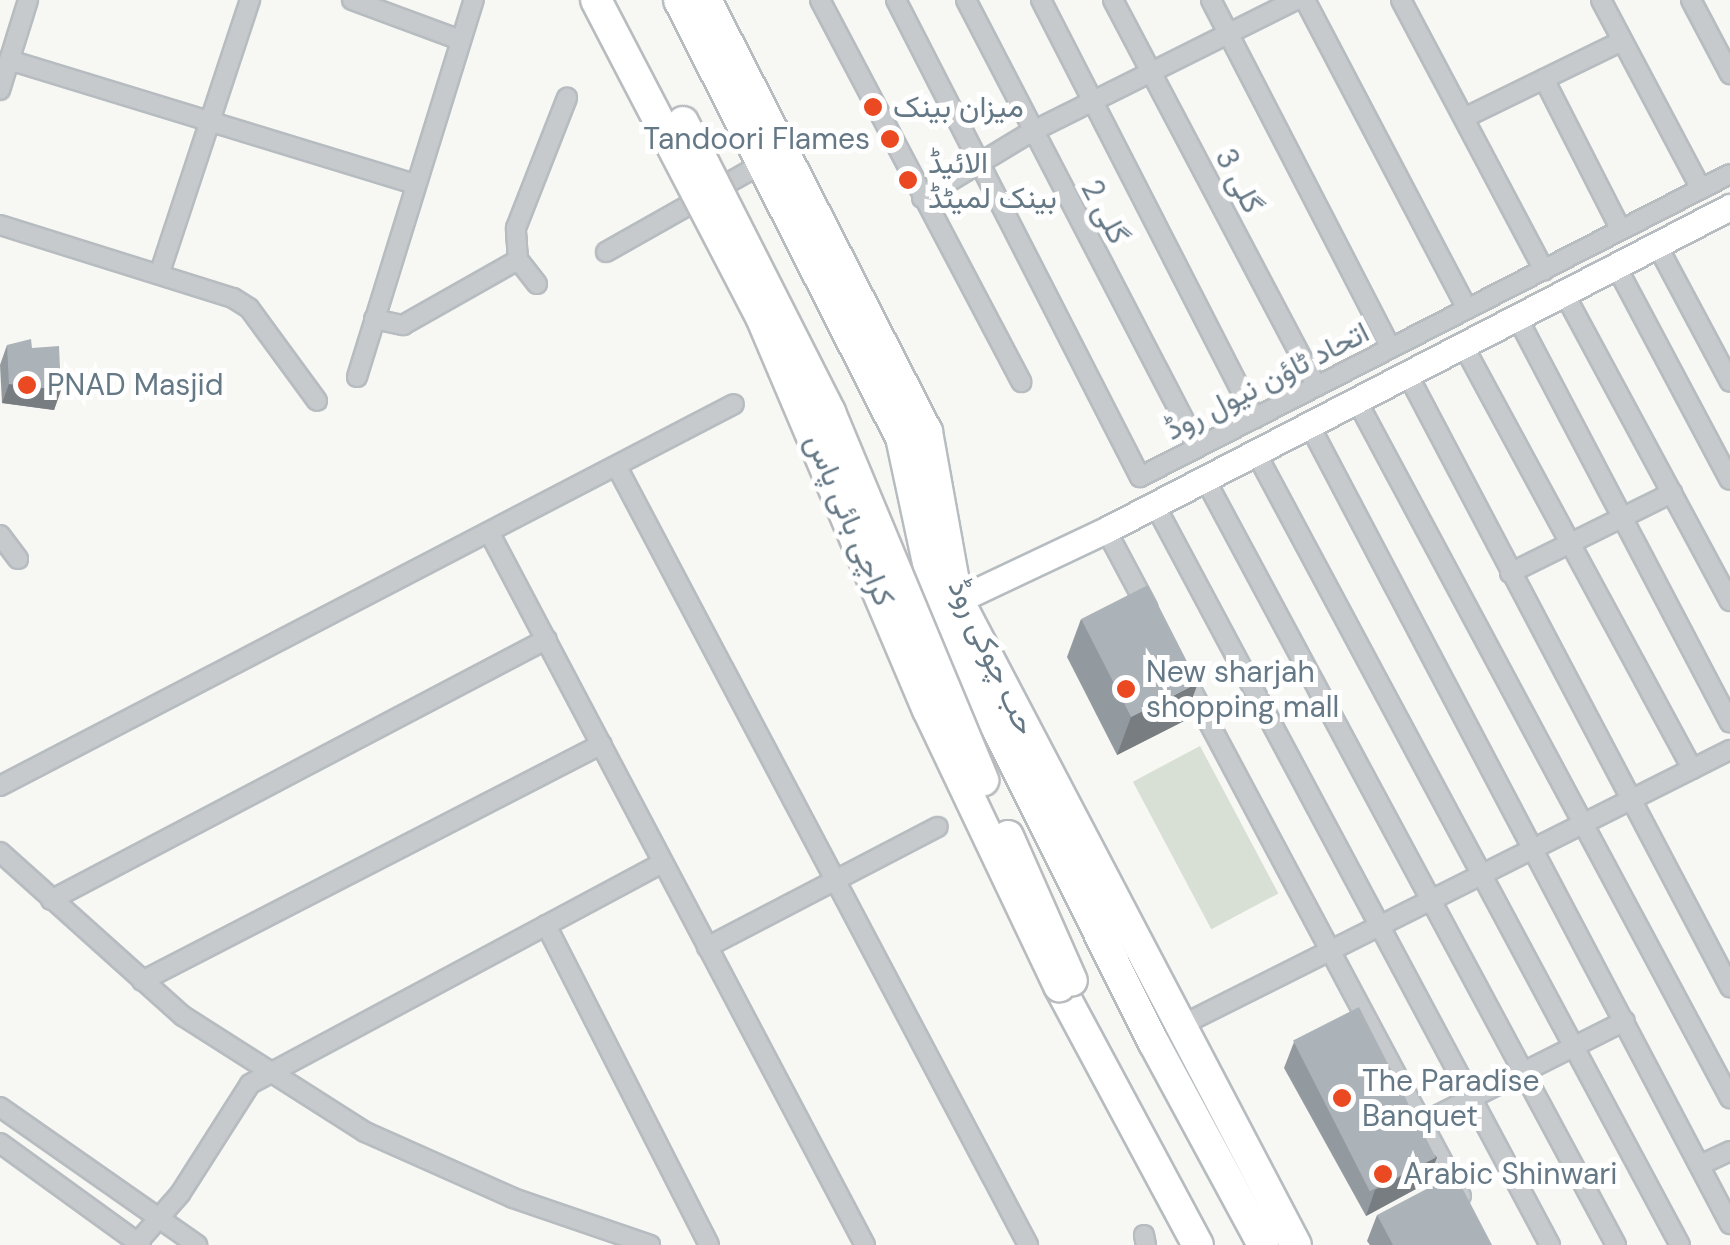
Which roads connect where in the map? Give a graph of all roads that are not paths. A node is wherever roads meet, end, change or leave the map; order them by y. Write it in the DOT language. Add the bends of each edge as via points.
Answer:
graph roads {
  1 [pos="28,0"];
  2 [pos="250,0"];
  3 [pos="352,0"];
  4 [pos="474,0"];
  5 [pos="596,0"];
  6 [pos="619,0"];
  7 [pos="679,0"];
  8 [pos="706,0"];
  9 [pos="820,0"];
  10 [pos="896,0"];
  11 [pos="966,0"];
  12 [pos="1040,0"];
  13 [pos="1114,0"];
  14 [pos="1211,0"];
  15 [pos="1296,0"];
  16 [pos="1304,0"];
  17 [pos="1401,0"];
  18 [pos="1600,0"];
  19 [pos="1691,0"];
  20 [pos="1228,34"];
  21 [pos="460,40"];
  22 [pos="1622,41"];
  23 [pos="9,60"];
  24 [pos="1150,72"];
  25 [pos="1730,74"];
  26 [pos="1544,79"];
  27 [pos="0,90"];
  28 [pos="566,98"];
  29 [pos="1092,102"];
  30 [pos="1464,118"];
  31 [pos="213,121"];
  32 [pos="1032,132"];
  33 [pos="774,157"];
  34 [pos="980,166"];
  35 [pos="1730,174"];
  36 [pos="414,184"];
  37 [pos="1700,189"];
  38 [pos="922,198"];
  39 [pos="1728,213"];
  40 [pos="0,225"];
  41 [pos="1621,230"];
  42 [pos="1657,245"];
  43 [pos="606,252"];
  44 [pos="518,260"];
  45 [pos="1616,266"];
  46 [pos="1544,270"];
  47 [pos="160,272"];
  48 [pos="537,284"];
  49 [pos="1564,293"];
  50 [pos="1467,309"];
  51 [pos="1517,318"];
  52 [pos="374,319"];
  53 [pos="1463,345"];
  54 [pos="1391,348"];
  55 [pos="1408,375"];
  56 [pos="357,377"];
  57 [pos="1021,382"];
  58 [pos="1730,382"];
  59 [pos="1317,386"];
  60 [pos="317,401"];
  61 [pos="1357,401"];
  62 [pos="734,404"];
  63 [pos="1255,418"];
  64 [pos="1310,426"];
  65 [pos="1198,448"];
  66 [pos="1256,453"];
  67 [pos="618,467"];
  68 [pos="1205,480"];
  69 [pos="1730,480"];
  70 [pos="1672,492"];
  71 [pos="1155,505"];
  72 [pos="1622,518"];
  73 [pos="1106,530"];
  74 [pos="489,532"];
  75 [pos="0,534"];
  76 [pos="1570,544"];
  77 [pos="18,559"];
  78 [pos="1510,574"];
  79 [pos="1730,602"];
  80 [pos="948,604"];
  81 [pos="1162,635"];
  82 [pos="546,639"];
  83 [pos="1171,652"];
  84 [pos="1730,722"];
  85 [pos="602,744"];
  86 [pos="1730,750"];
  87 [pos="1692,769"];
  88 [pos="0,786"];
  89 [pos="1630,799"];
  90 [pos="1580,824"];
  91 [pos="938,827"];
  92 [pos="1536,846"];
  93 [pos="0,852"];
  94 [pos="663,863"];
  95 [pos="1482,872"];
  96 [pos="837,880"];
  97 [pos="1430,898"];
  98 [pos="51,900"];
  99 [pos="1382,922"];
  100 [pos="546,925"];
  101 [pos="707,947"];
  102 [pos="1329,948"];
  103 [pos="142,981"];
  104 [pos="1066,983"];
  105 [pos="1730,986"];
  106 [pos="1625,1020"];
  107 [pos="1178,1027"];
  108 [pos="1574,1046"];
  109 [pos="270,1072"];
  110 [pos="1523,1072"];
  111 [pos="1473,1097"];
  112 [pos="1730,1098"];
  113 [pos="0,1107"];
  114 [pos="1422,1123"];
  115 [pos="0,1143"];
  116 [pos="1730,1150"];
  117 [pos="1700,1165"];
  118 [pos="1468,1210"];
  119 [pos="157,1219"];
  120 [pos="1730,1224"];
  121 [pos="139,1244"];
  122 [pos="197,1245"];
  123 [pos="650,1245"];
  124 [pos="709,1245"];
  125 [pos="865,1245"];
  126 [pos="1028,1245"];
  127 [pos="1198,1245"];
  128 [pos="1263,1245"];
  129 [pos="1296,1245"];
  130 [pos="1550,1245"];
  131 [pos="1616,1245"];
  132 [pos="1680,1245"];
  1 -- 23 [label="street"];
  2 -- 31 [label="street"];
  3 -- 21 [label="street"];
  4 -- 21 [label="street"];
  5 -- 104 [label="highway, کراچی بائی پاس, bridge" via="768,334 928,710"];
  6 -- 104 [label="highway, کراچی بائی پاس, bridge" via="790,327"];
  7 -- 33 [label="highway"];
  8 -- 33 [label="highway"];
  9 -- 38 [label="street"];
  10 -- 34 [label="street"];
  11 -- 32 [label="street, گلی 2"];
  12 -- 29 [label="street, گلی 2"];
  13 -- 24 [label="street, گلی 3"];
  14 -- 20 [label="street"];
  15 -- 20 [label="street"];
  16 -- 50 [label="street"];
  17 -- 30 [label="street"];
  18 -- 22 [label="street"];
  19 -- 25 [label="street"];
  20 -- 24 [label="street"];
  20 -- 54 [label="street"];
  21 -- 36 [label="street"];
  22 -- 26 [label="street"];
  22 -- 37 [label="street"];
  23 -- 27 [label="street"];
  23 -- 31 [label="street"];
  24 -- 29 [label="street"];
  24 -- 59 [label="street, گلی 3"];
  26 -- 30 [label="street"];
  26 -- 41 [label="street"];
  28 -- 44 [label="street" via="516,228"];
  29 -- 32 [label="street"];
  29 -- 63 [label="street, گلی 2"];
  30 -- 46 [label="street"];
  31 -- 36 [label="street"];
  31 -- 47 [label="street"];
  32 -- 34 [label="street"];
  32 -- 65 [label="street, گلی 2"];
  33 -- 43 [label="street"];
  33 -- 80 [label="highway" via="901,437"];
  34 -- 38 [label="street"];
  34 -- 65 [label="street, اتحاد ٹاؤن نیول روڈ" via="1140,478"];
  35 -- 37 [label="street, اتحاد ٹاؤن نیول روڈ"];
  36 -- 52 [label="street"];
  37 -- 41 [label="street, اتحاد ٹاؤن نیول روڈ"];
  38 -- 57 [label="street"];
  39 -- 42 [label="street"];
  40 -- 47 [label="street"];
  41 -- 46 [label="street, اتحاد ٹاؤن نیول روڈ"];
  42 -- 45 [label="street"];
  42 -- 58 [label="street"];
  44 -- 48 [label="street"];
  44 -- 52 [label="street" via="403,325"];
  45 -- 49 [label="street"];
  45 -- 69 [label="street"];
  46 -- 50 [label="street, اتحاد ٹاؤن نیول روڈ"];
  47 -- 60 [label="street" via="249,308"];
  49 -- 51 [label="street"];
  49 -- 70 [label="street"];
  50 -- 54 [label="street, اتحاد ٹاؤن نیول روڈ"];
  51 -- 53 [label="street"];
  51 -- 72 [label="street"];
  52 -- 56 [label="street"];
  53 -- 55 [label="street"];
  53 -- 76 [label="street"];
  54 -- 59 [label="street, اتحاد ٹاؤن نیول روڈ"];
  55 -- 61 [label="street"];
  55 -- 78 [label="street"];
  59 -- 63 [label="street, اتحاد ٹاؤن نیول روڈ"];
  61 -- 64 [label="street"];
  61 -- 90 [label="street"];
  62 -- 67 [label="street"];
  63 -- 65 [label="street, اتحاد ٹاؤن نیول روڈ"];
  64 -- 66 [label="street"];
  64 -- 92 [label="street"];
  66 -- 68 [label="street"];
  66 -- 95 [label="street"];
  67 -- 74 [label="street"];
  67 -- 96 [label="street"];
  68 -- 71 [label="street"];
  68 -- 97 [label="street"];
  70 -- 72 [label="street"];
  70 -- 79 [label="street"];
  71 -- 73 [label="street"];
  71 -- 99 [label="street"];
  72 -- 76 [label="street"];
  72 -- 84 [label="street"];
  73 -- 80 [label="street"];
  73 -- 81 [label="street"];
  74 -- 82 [label="street"];
  74 -- 88 [label="street"];
  75 -- 77 [label="street"];
  76 -- 78 [label="street"];
  76 -- 87 [label="street"];
  78 -- 89 [label="street"];
  80 -- 107 [label="highway, حب چوکی روڈ"];
  80 -- 128 [label="highway"];
  82 -- 85 [label="street"];
  82 -- 98 [label="street"];
  83 -- 102 [label="street"];
  85 -- 94 [label="street"];
  85 -- 103 [label="street"];
  86 -- 87 [label="street"];
  87 -- 89 [label="street"];
  89 -- 90 [label="street"];
  89 -- 105 [label="street"];
  90 -- 92 [label="street"];
  90 -- 112 [label="street"];
  91 -- 96 [label="street"];
  92 -- 95 [label="street"];
  92 -- 106 [label="street"];
  93 -- 98 [label="street"];
  94 -- 100 [label="street"];
  94 -- 101 [label="street"];
  95 -- 97 [label="street"];
  95 -- 108 [label="street"];
  96 -- 101 [label="street"];
  96 -- 126 [label="street"];
  97 -- 99 [label="street"];
  97 -- 110 [label="street"];
  98 -- 103 [label="street"];
  99 -- 102 [label="street"];
  99 -- 111 [label="street"];
  100 -- 109 [label="street"];
  100 -- 124 [label="street"];
  101 -- 125 [label="street"];
  102 -- 107 [label="street"];
  102 -- 114 [label="street"];
  103 -- 109 [label="street"];
  104 -- 127 [label="highway, کراچی بائی پاس"];
  106 -- 108 [label="street"];
  106 -- 117 [label="street"];
  107 -- 129 [label="highway, حب چوکی روڈ"];
  108 -- 110 [label="street"];
  108 -- 132 [label="street"];
  109 -- 119 [label="street" via="250,1084"];
  109 -- 123 [label="street" via="365,1132 442,1168"];
  110 -- 111 [label="street"];
  110 -- 131 [label="street"];
  111 -- 114 [label="street"];
  111 -- 130 [label="street"];
  113 -- 119 [label="street"];
  114 -- 118 [label="street"];
  115 -- 121 [label="street"];
  116 -- 117 [label="street"];
  117 -- 120 [label="street"];
  119 -- 121 [label="street"];
  119 -- 122 [label="street"];
}
